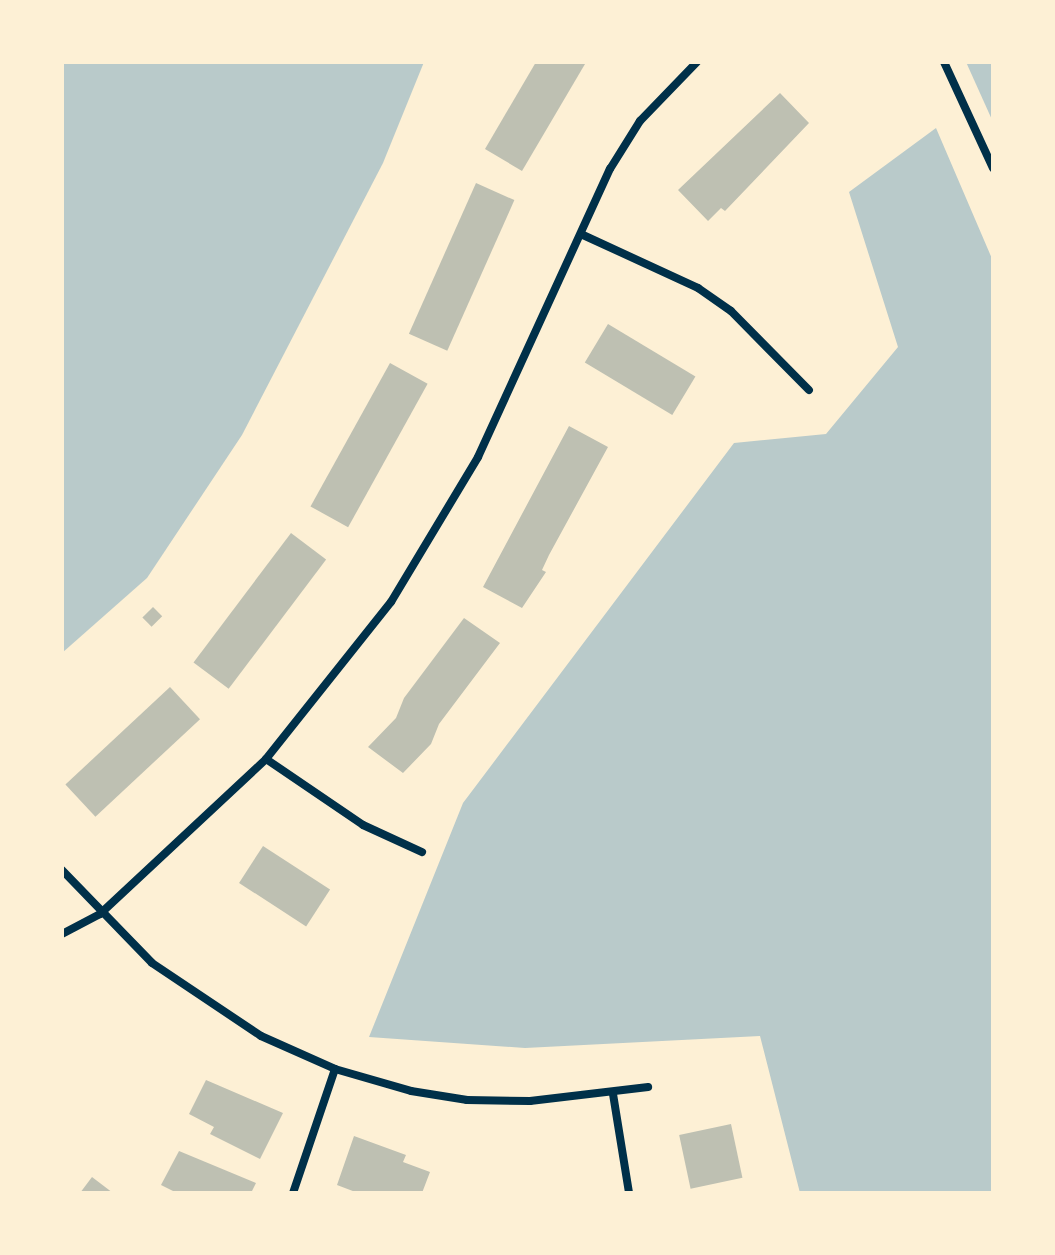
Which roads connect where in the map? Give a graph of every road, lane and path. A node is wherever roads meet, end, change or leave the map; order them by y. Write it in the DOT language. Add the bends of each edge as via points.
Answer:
graph roads {
  1 [pos="697,62"];
  2 [pos="944,62"];
  3 [pos="993,168"];
  4 [pos="583,235"];
  5 [pos="809,390"];
  6 [pos="266,759"];
  7 [pos="422,852"];
  8 [pos="62,870"];
  9 [pos="100,914"];
  10 [pos="62,934"];
  11 [pos="335,1069"];
  12 [pos="648,1087"];
  13 [pos="613,1094"];
  14 [pos="293,1193"];
  15 [pos="629,1193"];
  1 -- 4 [label="street" via="640,121 610,169"];
  2 -- 3 [label="street"];
  4 -- 5 [label="street" via="698,288 731,311"];
  4 -- 6 [label="street" via="478,457 435,530 391,602"];
  6 -- 7 [label="street" via="363,825"];
  6 -- 9 [label="street"];
  8 -- 9 [label="street"];
  9 -- 10 [label="street"];
  9 -- 11 [label="street" via="152,963 218,1009 261,1036"];
  11 -- 13 [label="street" via="411,1091 467,1100"];
  11 -- 14 [label="street"];
  12 -- 13 [label="street"];
  13 -- 15 [label="street"];
}
